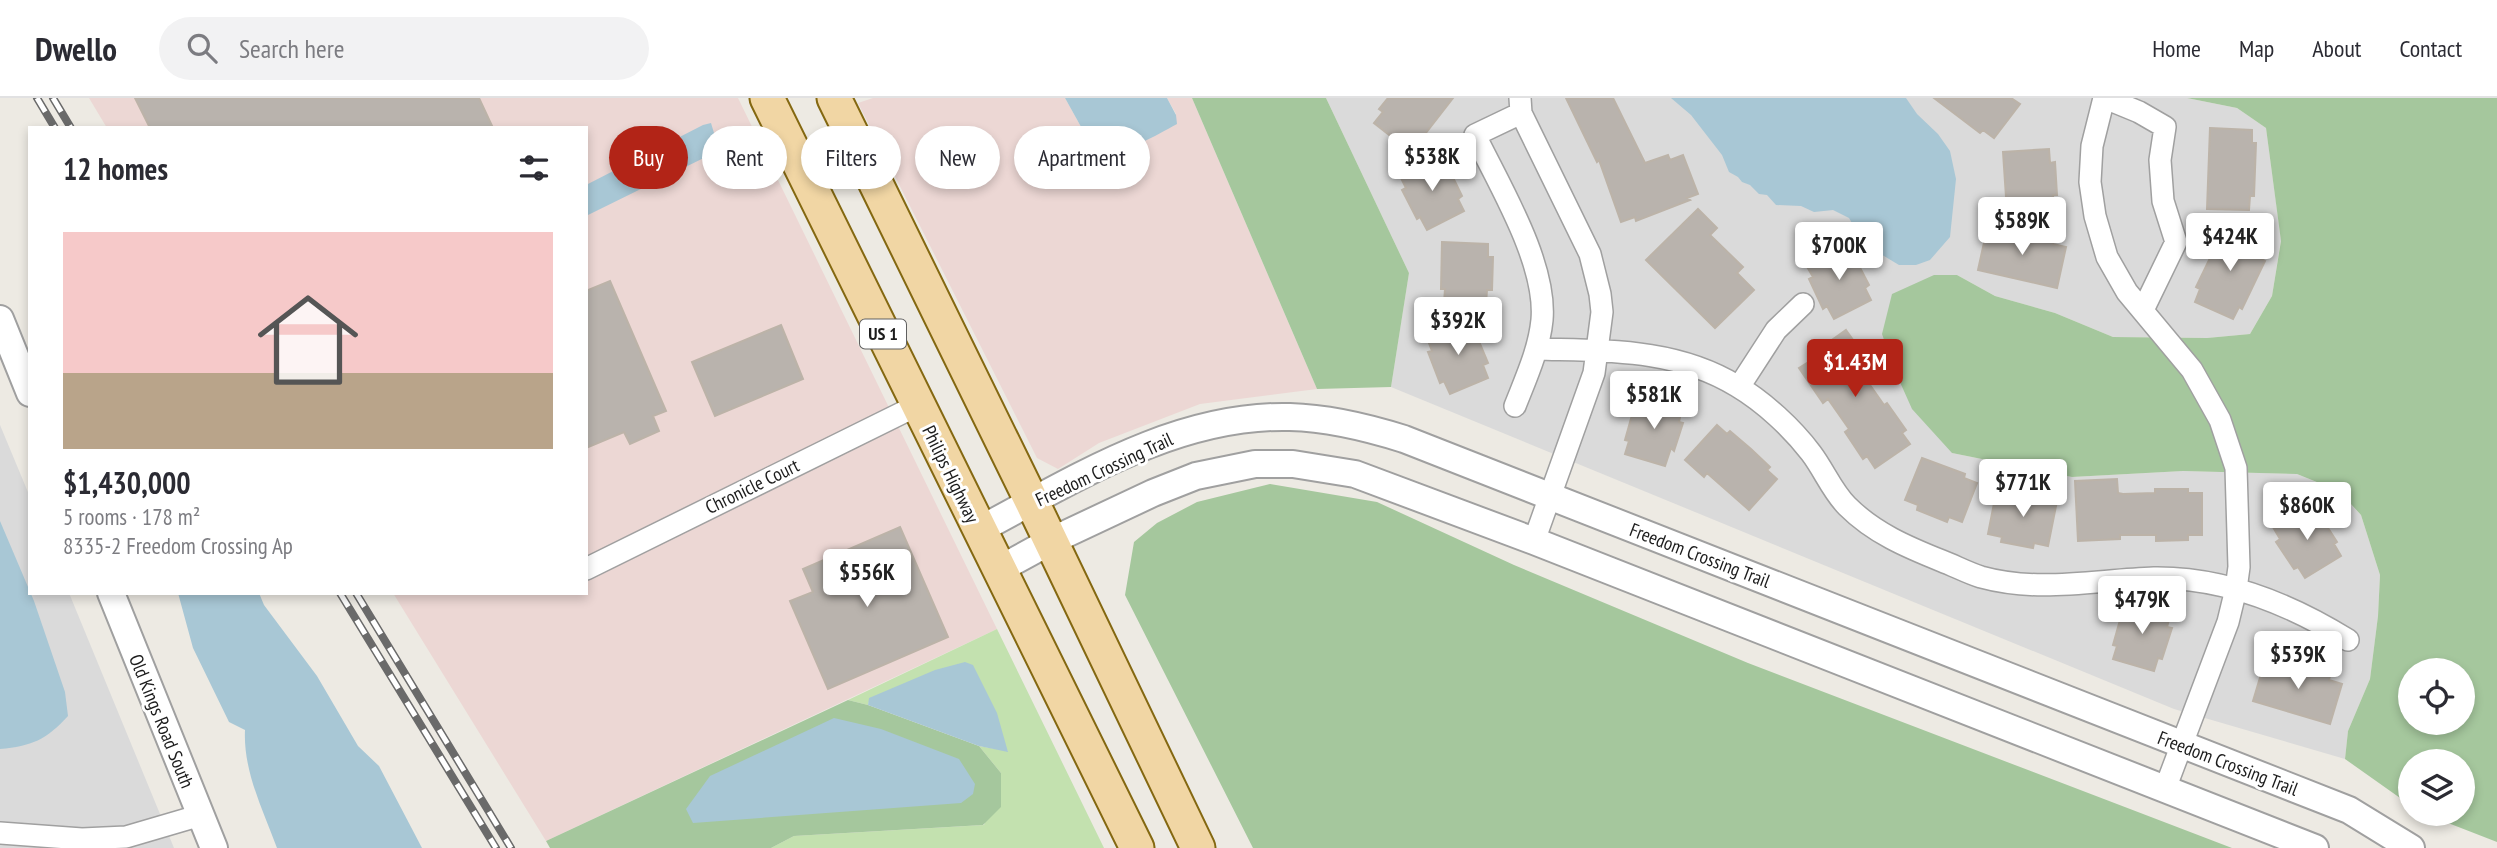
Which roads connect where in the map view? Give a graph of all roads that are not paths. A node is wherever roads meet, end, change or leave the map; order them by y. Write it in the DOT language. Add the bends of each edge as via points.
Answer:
graph roads {
  1 [pos="768,98"];
  2 [pos="834,98"];
  3 [pos="2104,98"];
  4 [pos="1520,106"];
  5 [pos="1803,304"];
  6 [pos="2143,310"];
  7 [pos="0,319"];
  8 [pos="1537,349"];
  9 [pos="1597,351"];
  10 [pos="1739,387"];
  11 [pos="28,388"];
  12 [pos="918,405"];
  13 [pos="1515,406"];
  14 [pos="1252,418"];
  15 [pos="1255,464"];
  16 [pos="1550,497"];
  17 [pos="1032,502"];
  18 [pos="979,530"];
  19 [pos="1051,541"];
  20 [pos="1534,541"];
  21 [pos="588,568"];
  22 [pos="998,570"];
  23 [pos="2236,589"];
  24 [pos="112,595"];
  25 [pos="2348,640"];
  26 [pos="2182,745"];
  27 [pos="2165,789"];
  28 [pos="201,815"];
  29 [pos="0,833"];
  30 [pos="214,848"];
  31 [pos="1137,848"];
  32 [pos="1198,848"];
  33 [pos="2315,848"];
  34 [pos="2411,848"];
  1 -- 12 [label="main road, Philips Highway / US 1"];
  2 -- 17 [label="main road"];
  3 -- 6 [label="street" via="2092,146 2090,182 2095,216 2107,257"];
  3 -- 6 [label="street" via="2165,127 2160,160 2163,201 2176,242"];
  4 -- 8 [label="street" via="1475,135 1524,236 1538,278 1542,317"];
  4 -- 9 [label="street" via="1590,254 1602,312"];
  5 -- 10 [label="street" via="1776,330"];
  6 -- 23 [label="street" via="2192,370 2228,443 2236,468"];
  7 -- 11 [label="street"];
  8 -- 9 [label="street"];
  8 -- 13 [label="street"];
  9 -- 10 [label="street" via="1676,360"];
  9 -- 16 [label="street" via="1594,373"];
  10 -- 23 [label="street" via="1811,452 1845,503 1896,542 1980,576 2023,585 2158,578"];
  12 -- 18 [label="main road, Philips Highway / US 1"];
  12 -- 21 [label="street, Chronicle Court"];
  14 -- 15 [label="street"];
  14 -- 16 [label="street, Freedom Crossing Trail" via="1314,418 1371,428"];
  14 -- 17 [label="street, Freedom Crossing Trail" via="1156,441"];
  15 -- 19 [label="street" via="1196,476"];
  15 -- 20 [label="street" via="1293,464 1355,474"];
  16 -- 20 [label="street"];
  16 -- 26 [label="street, Freedom Crossing Trail"];
  17 -- 18 [label="street, Freedom Crossing Trail"];
  17 -- 19 [label="main road"];
  18 -- 22 [label="main road, Philips Highway / US 1"];
  19 -- 22 [label="street"];
  19 -- 32 [label="main road"];
  20 -- 27 [label="street"];
  22 -- 31 [label="main road, Philips Highway / US 1"];
  23 -- 25 [label="street" via="2286,606"];
  23 -- 26 [label="street"];
  24 -- 28 [label="street, Old Kings Road South"];
  26 -- 27 [label="street"];
  26 -- 34 [label="street, Freedom Crossing Trail" via="2349,810"];
  27 -- 33 [label="street"];
  28 -- 29 [label="street" via="126,837"];
  28 -- 30 [label="street, Old Kings Road South"];
}
